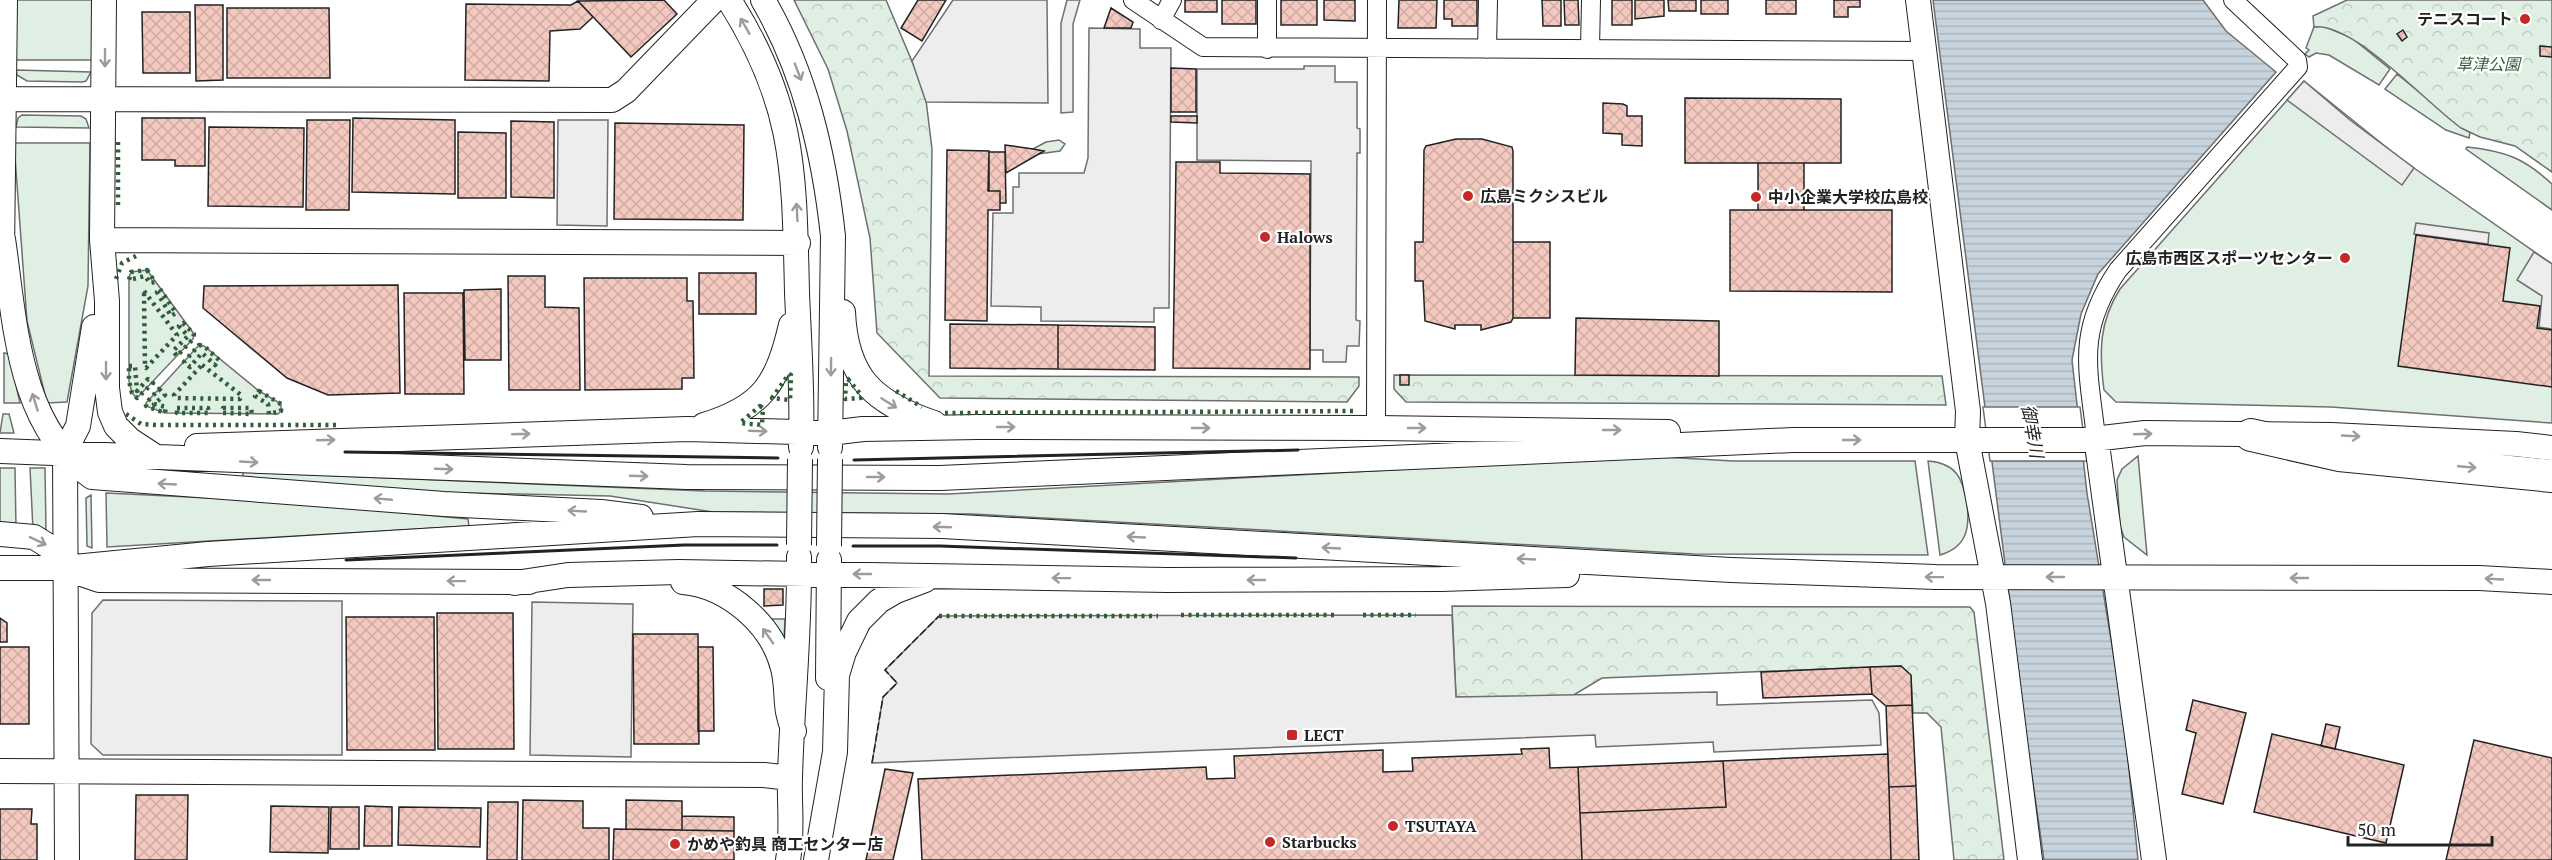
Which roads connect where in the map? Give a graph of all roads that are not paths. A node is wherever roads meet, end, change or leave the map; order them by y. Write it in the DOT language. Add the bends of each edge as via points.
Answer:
graph roads {
  1 [pos="5,0"];
  2 [pos="104,0"];
  3 [pos="714,0"];
  4 [pos="729,0"];
  5 [pos="763,0"];
  6 [pos="1133,0"];
  7 [pos="1172,0"];
  8 [pos="1267,0"];
  9 [pos="1377,0"];
  10 [pos="1488,0"];
  11 [pos="1591,0"];
  12 [pos="1918,0"];
  13 [pos="2233,0"];
  14 [pos="1161,20"];
  15 [pos="1267,49"];
  16 [pos="1377,49"];
  17 [pos="1487,49"];
  18 [pos="1590,49"];
  19 [pos="1925,51"];
  20 [pos="2,99"];
  21 [pos="104,99"];
  22 [pos="833,236"];
  23 [pos="3,238"];
  24 [pos="798,243"];
  25 [pos="103,245"];
  26 [pos="0,266"];
  27 [pos="797,290"];
  28 [pos="978,427"];
  29 [pos="1376,428"];
  30 [pos="687,429"];
  31 [pos="801,432"];
  32 [pos="830,433"];
  33 [pos="2251,435"];
  34 [pos="2090,438"];
  35 [pos="1793,440"];
  36 [pos="1977,440"];
  37 [pos="2552,448"];
  38 [pos="0,451"];
  39 [pos="65,451"];
  40 [pos="155,456"];
  41 [pos="2552,476"];
  42 [pos="698,524"];
  43 [pos="0,534"];
  44 [pos="0,568"];
  45 [pos="64,568"];
  46 [pos="1731,570"];
  47 [pos="799,573"];
  48 [pos="829,574"];
  49 [pos="941,574"];
  50 [pos="1999,577"];
  51 [pos="2111,578"];
  52 [pos="2552,582"];
  53 [pos="515,583"];
  54 [pos="794,731"];
  55 [pos="0,771"];
  56 [pos="68,771"];
  57 [pos="790,778"];
  58 [pos="827,793"];
  59 [pos="67,860"];
  60 [pos="788,860"];
  61 [pos="816,860"];
  62 [pos="2030,860"];
  63 [pos="2154,860"];
  1 -- 20 [label="street"];
  2 -- 21 [label="street, one-way"];
  3 -- 21 [label="street" via="626,91 612,100"];
  24 -- 4 [label="street, one-way" via="793,168 784,119 764,61"];
  5 -- 22 [label="street, one-way" via="802,83 819,149"];
  6 -- 14 [label="street"];
  7 -- 14 [label="street"];
  8 -- 15 [label="street"];
  9 -- 16 [label="street"];
  10 -- 17 [label="street"];
  11 -- 18 [label="street"];
  12 -- 19 [label="street"];
  13 -- 34 [label="street" via="2296,60 2298,67 2118,270 2104,291 2087,348"];
  14 -- 15 [label="street" via="1203,46"];
  15 -- 16 [label="street"];
  16 -- 17 [label="street"];
  16 -- 29 [label="street"];
  17 -- 18 [label="street"];
  18 -- 19 [label="street"];
  19 -- 36 [label="street" via="1968,411"];
  20 -- 21 [label="street"];
  20 -- 23 [label="street"];
  21 -- 25 [label="street"];
  22 -- 28 [label="street, one-way" via="846,336 865,385 909,415 938,424"];
  22 -- 32 [label="street, one-way"];
  23 -- 26 [label="street"];
  39 -- 23 [label="street, one-way" via="36,408 21,352"];
  24 -- 25 [label="street"];
  24 -- 27 [label="street"];
  25 -- 39 [label="street" via="82,406 74,438"];
  25 -- 40 [label="street, one-way" via="110,412 122,432"];
  27 -- 30 [label="street" via="784,354 762,397 719,420"];
  27 -- 31 [label="street"];
  28 -- 29 [label="street, one-way"];
  28 -- 32 [label="street"];
  29 -- 35 [label="street, one-way" via="1630,430"];
  30 -- 31 [label="street, one-way"];
  40 -- 30 [label="street, one-way" via="172,448 261,442"];
  31 -- 32 [label="street"];
  31 -- 47 [label="street, bridge"];
  32 -- 48 [label="street, bridge"];
  34 -- 33 [label="street, one-way" via="2145,433"];
  33 -- 37 [label="street, one-way" via="2354,436"];
  33 -- 41 [label="highway, one-way" via="2339,454"];
  34 -- 36 [label="street"];
  34 -- 51 [label="street"];
  35 -- 36 [label="street, one-way"];
  40 -- 35 [label="street, one-way" via="674,477 940,478"];
  36 -- 50 [label="street"];
  38 -- 39 [label="street"];
  39 -- 40 [label="street"];
  42 -- 39 [label="street, one-way" via="601,512 98,479"];
  39 -- 45 [label="street"];
  42 -- 45 [label="street" via="208,554"];
  46 -- 42 [label="street, one-way" via="942,526"];
  43 -- 45 [label="street, one-way" via="42,541"];
  44 -- 45 [label="street"];
  53 -- 45 [label="street, one-way" via="99,580"];
  45 -- 56 [label="street"];
  46 -- 49 [label="street, one-way" via="1441,579 1168,580"];
  50 -- 46 [label="street, one-way"];
  47 -- 48 [label="street"];
  47 -- 53 [label="street" via="568,575"];
  47 -- 54 [label="street"];
  49 -- 48 [label="street, one-way"];
  48 -- 58 [label="street"];
  49 -- 58 [label="street" via="886,595 854,631 837,675 835,752"];
  51 -- 50 [label="street, one-way"];
  50 -- 62 [label="street"];
  52 -- 51 [label="street, one-way"];
  51 -- 63 [label="street"];
  54 -- 53 [label="street, one-way" via="786,715 786,682 777,650 746,611 720,592 676,582"];
  54 -- 57 [label="street"];
  55 -- 56 [label="street"];
  56 -- 57 [label="street"];
  56 -- 59 [label="street"];
  57 -- 60 [label="street" via="792,835"];
  58 -- 61 [label="street"];
}
